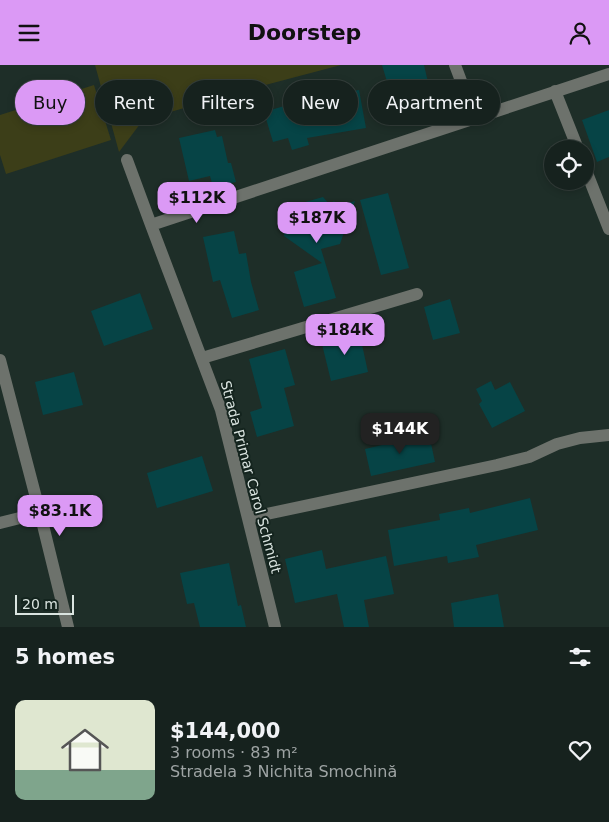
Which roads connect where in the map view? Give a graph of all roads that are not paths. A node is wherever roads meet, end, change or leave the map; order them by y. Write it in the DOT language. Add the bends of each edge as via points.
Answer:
graph roads {
  1 [pos="454,65"];
  2 [pos="609,74"];
  3 [pos="460,80"];
  4 [pos="555,91"];
  5 [pos="500,110"];
  6 [pos="454,125"];
  7 [pos="574,140"];
  8 [pos="127,160"];
  9 [pos="594,190"];
  10 [pos="152,225"];
  11 [pos="609,229"];
  12 [pos="418,295"];
  13 [pos="202,357"];
  14 [pos="0,361"];
  15 [pos="609,435"];
  16 [pos="40,513"];
  17 [pos="248,518"];
  18 [pos="0,523"];
  19 [pos="68,627"];
  20 [pos="275,627"];
  1 -- 3 [label="street"];
  2 -- 4 [label="street"];
  4 -- 5 [label="street"];
  4 -- 7 [label="street"];
  6 -- 10 [label="street"];
  8 -- 10 [label="street, Strada Primar Carol Schmidt"];
  9 -- 11 [label="street"];
  10 -- 13 [label="street, Strada Primar Carol Schmidt"];
  12 -- 13 [label="street"];
  13 -- 17 [label="street, Strada Primar Carol Schmidt" via="220,410"];
  14 -- 16 [label="street"];
  15 -- 17 [label="street" via="557,444 529,457 497,465"];
  16 -- 18 [label="street"];
  16 -- 19 [label="street"];
  17 -- 20 [label="street, Strada Primar Carol Schmidt"];
}
